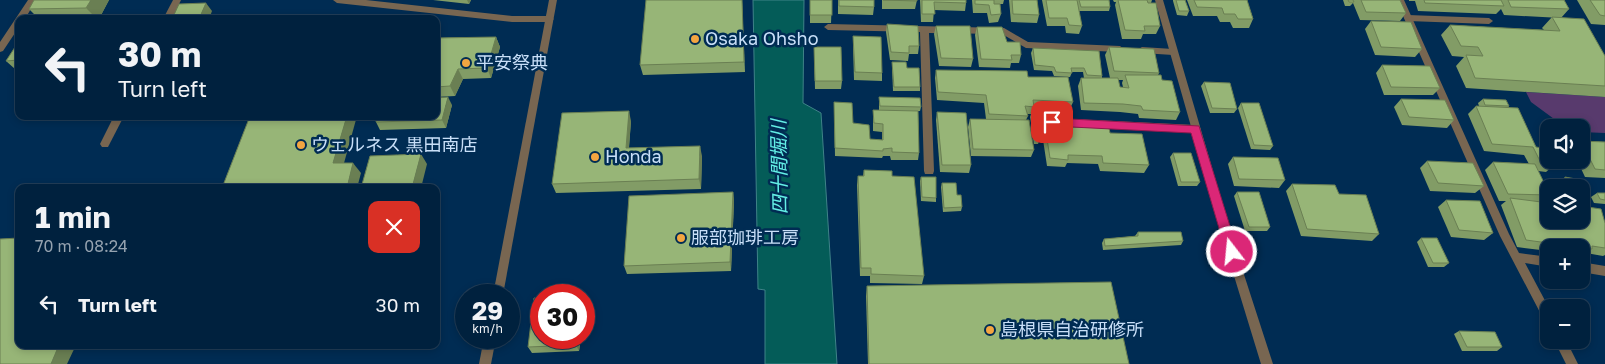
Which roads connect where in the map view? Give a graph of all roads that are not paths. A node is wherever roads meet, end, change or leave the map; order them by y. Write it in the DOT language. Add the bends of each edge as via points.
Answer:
graph roads {
  1 [pos="32,0"];
  2 [pos="177,0"];
  3 [pos="337,0"];
  4 [pos="553,0"];
  5 [pos="1159,0"];
  6 [pos="1400,0"];
  7 [pos="22,15"];
  8 [pos="169,15"];
  9 [pos="1408,18"];
  10 [pos="550,19"];
  11 [pos="1489,21"];
  12 [pos="15,25"];
  13 [pos="828,27"];
  14 [pos="924,29"];
  15 [pos="0,49"];
  16 [pos="1173,52"];
  17 [pos="116,120"];
  18 [pos="1052,122"];
  19 [pos="1196,129"];
  20 [pos="104,144"];
  21 [pos="929,171"];
  22 [pos="1518,257"];
  23 [pos="1540,261"];
  24 [pos="1590,268"];
  25 [pos="1605,271"];
  26 [pos="500,284"];
  27 [pos="1540,300"];
  28 [pos="488,349"];
  29 [pos="1564,349"];
  30 [pos="485,364"];
  31 [pos="1267,364"];
  32 [pos="1572,364"];
  1 -- 7 [label="street"];
  2 -- 8 [label="street"];
  3 -- 10 [label="street" via="512,19"];
  4 -- 10 [label="street"];
  5 -- 16 [label="street"];
  6 -- 9 [label="street"];
  9 -- 11 [label="street"];
  9 -- 22 [label="street" via="1501,227"];
  10 -- 26 [label="street"];
  12 -- 15 [label="street"];
  13 -- 14 [label="street"];
  14 -- 16 [label="street" via="1004,31 1026,45"];
  14 -- 21 [label="street"];
  16 -- 19 [label="street"];
  17 -- 20 [label="street"];
  18 -- 19 [label="street"];
  19 -- 31 [label="street"];
  22 -- 23 [label="street"];
  22 -- 27 [label="street"];
  24 -- 25 [label="street"];
  28 -- 30 [label="street"];
  29 -- 32 [label="street"];
}
